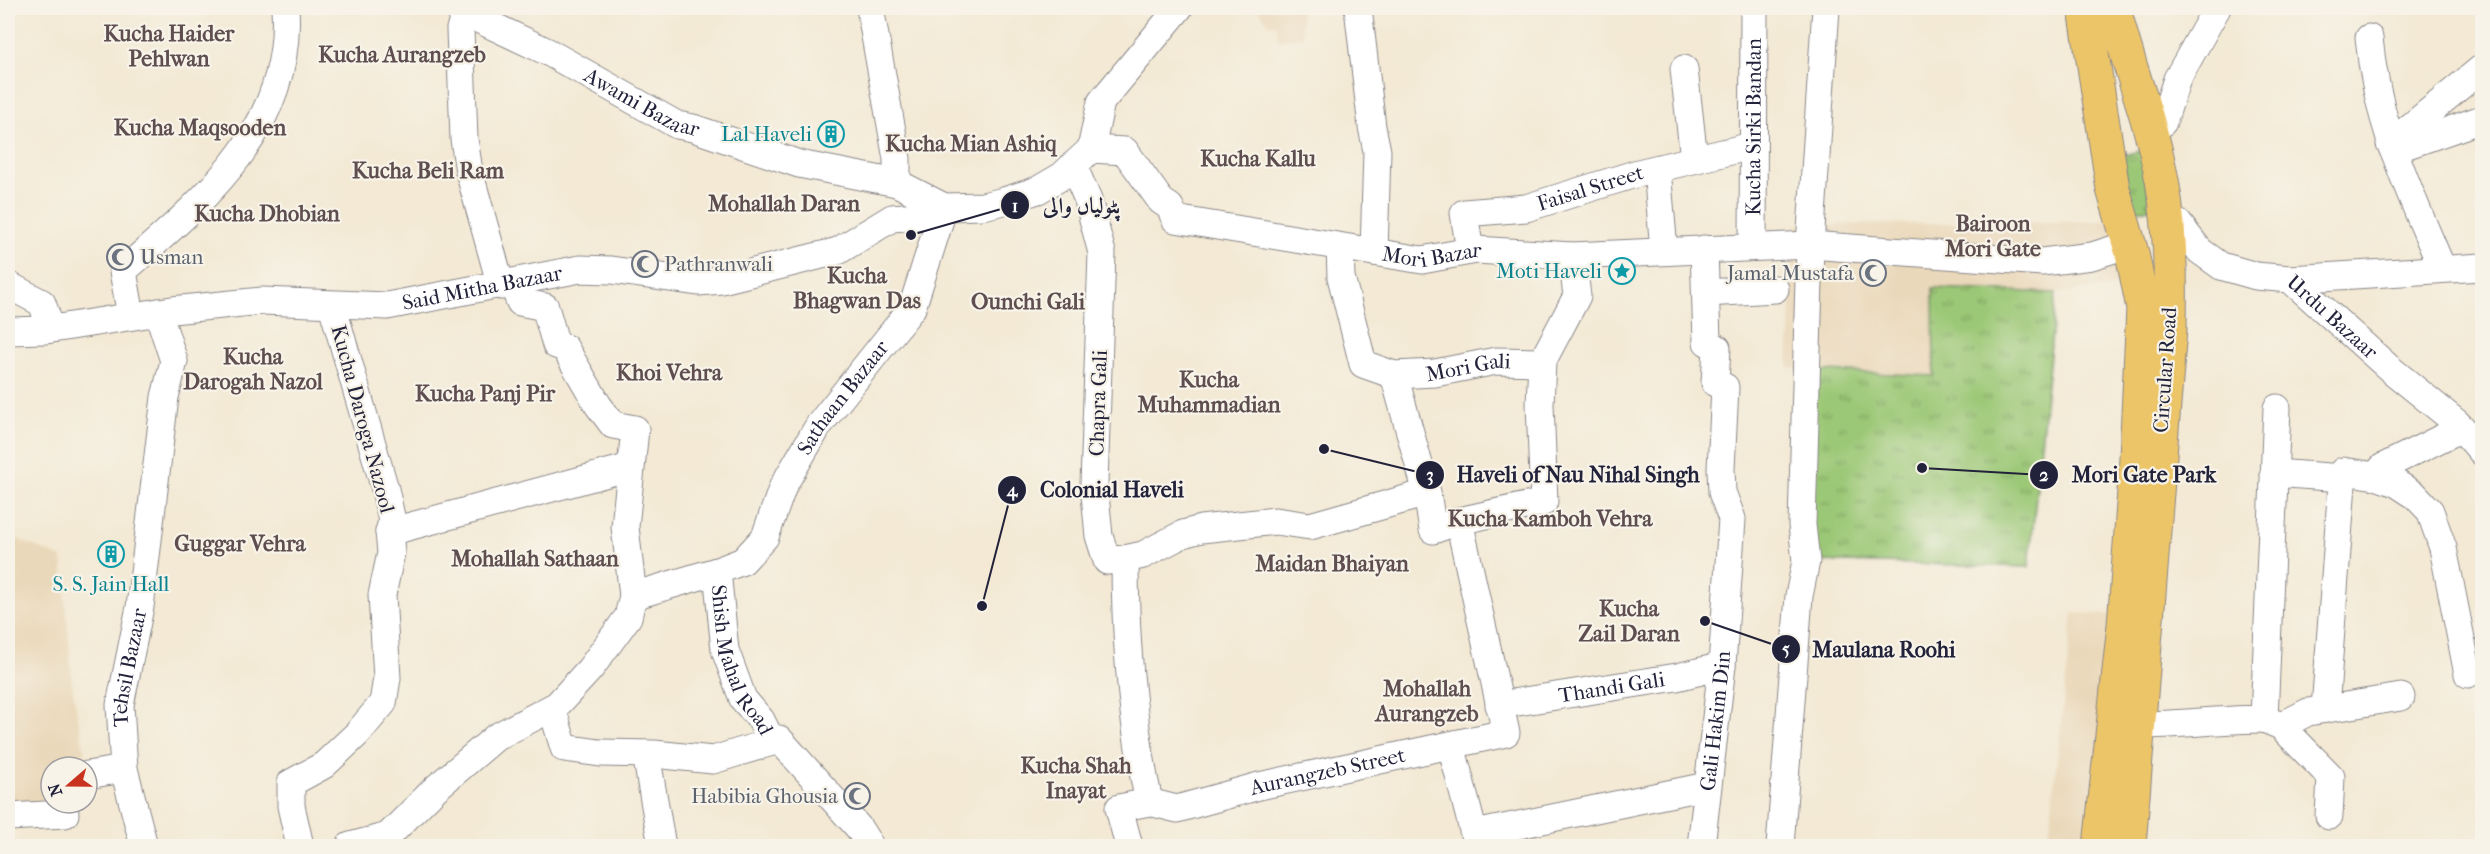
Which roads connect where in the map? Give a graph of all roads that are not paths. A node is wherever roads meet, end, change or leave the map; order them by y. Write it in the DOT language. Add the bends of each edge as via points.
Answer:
graph roads {
  1 [pos="285,8"];
  2 [pos="870,8"];
  3 [pos="1179,8"];
  4 [pos="1358,8"];
  5 [pos="1754,8"];
  6 [pos="1826,8"];
  7 [pos="2085,8"];
  8 [pos="2114,8"];
  9 [pos="2217,8"];
  10 [pos="462,10"];
  11 [pos="2368,38"];
  12 [pos="1684,69"];
  13 [pos="2479,78"];
  14 [pos="2482,119"];
  15 [pos="2151,134"];
  16 [pos="1752,146"];
  17 [pos="2391,147"];
  18 [pos="2108,152"];
  19 [pos="1082,157"];
  20 [pos="1694,159"];
  21 [pos="1657,170"];
  22 [pos="897,183"];
  23 [pos="944,207"];
  24 [pos="2166,220"];
  25 [pos="2127,236"];
  26 [pos="1810,245"];
  27 [pos="1340,247"];
  28 [pos="1753,247"];
  29 [pos="1704,249"];
  30 [pos="1664,250"];
  31 [pos="1470,251"];
  32 [pos="1374,252"];
  33 [pos="1572,256"];
  34 [pos="2482,267"];
  35 [pos="2442,268"];
  36 [pos="2290,279"];
  37 [pos="506,284"];
  38 [pos="8,285"];
  39 [pos="1775,289"];
  40 [pos="1706,293"];
  41 [pos="332,305"];
  42 [pos="158,312"];
  43 [pos="131,316"];
  44 [pos="51,329"];
  45 [pos="8,331"];
  46 [pos="1542,362"];
  47 [pos="1394,375"];
  48 [pos="2277,408"];
  49 [pos="2462,428"];
  50 [pos="2482,452"];
  51 [pos="630,467"];
  52 [pos="2274,473"];
  53 [pos="2376,476"];
  54 [pos="2343,478"];
  55 [pos="1427,493"];
  56 [pos="1459,521"];
  57 [pos="389,532"];
  58 [pos="1125,559"];
  59 [pos="717,571"];
  60 [pos="633,596"];
  61 [pos="1722,666"];
  62 [pos="2468,674"];
  63 [pos="2401,697"];
  64 [pos="1499,705"];
  65 [pos="552,708"];
  66 [pos="2325,709"];
  67 [pos="2272,722"];
  68 [pos="2140,725"];
  69 [pos="772,742"];
  70 [pos="1451,745"];
  71 [pos="646,754"];
  72 [pos="124,769"];
  73 [pos="99,773"];
  74 [pos="1707,786"];
  75 [pos="1149,802"];
  76 [pos="46,815"];
  77 [pos="2329,816"];
  78 [pos="8,817"];
  79 [pos="1476,840"];
  80 [pos="144,846"];
  81 [pos="300,846"];
  82 [pos="350,846"];
  83 [pos="662,846"];
  84 [pos="870,846"];
  85 [pos="1128,846"];
  86 [pos="1701,846"];
  87 [pos="1780,846"];
  88 [pos="2100,846"];
  89 [pos="2129,846"];
  1 -- 43 [label="street" via="281,73 264,114 246,149 211,192 123,271"];
  2 -- 22 [label="street" via="897,159"];
  3 -- 19 [label="street" via="1101,102"];
  4 -- 32 [label="street" via="1377,151"];
  5 -- 16 [label="street, Kucha Sirki Bandan"];
  6 -- 26 [label="street"];
  7 -- 18 [label="main road, Circular Road"];
  8 -- 15 [label="main road, Circular Road"];
  9 -- 15 [label="street" via="2177,79 2163,122"];
  10 -- 22 [label="street, Awami Bazaar" via="548,52 677,125 799,164"];
  10 -- 37 [label="street" via="464,139 469,171"];
  11 -- 17 [label="street" via="2372,78"];
  12 -- 20 [label="street"];
  13 -- 17 [label="street"];
  14 -- 17 [label="street"];
  15 -- 18 [label="main road" via="2124,140"];
  15 -- 24 [label="main road, Circular Road" via="2163,185"];
  16 -- 20 [label="street, Faisal Street"];
  16 -- 28 [label="street, Kucha Sirki Bandan"];
  17 -- 35 [label="street"];
  18 -- 25 [label="main road, Circular Road" via="2113,189"];
  19 -- 23 [label="street" via="1062,176 1038,190 982,206"];
  19 -- 27 [label="street, Mori Bazar" via="1125,151 1161,201 1170,207 1175,219"];
  19 -- 58 [label="street, Chapra Gali" via="1102,253 1094,484 1099,536 1107,561"];
  20 -- 21 [label="street, Faisal Street"];
  21 -- 30 [label="street"];
  21 -- 31 [label="street, Faisal Street" via="1526,208 1464,213"];
  22 -- 23 [label="street, Awami Bazaar"];
  23 -- 37 [label="street, Said Mitha Bazaar" via="930,215 892,218 838,251 722,279 698,282 580,269"];
  23 -- 59 [label="street, Sathaan Bazaar" via="912,308 819,425 783,486 765,537 743,561"];
  24 -- 25 [label="main road"];
  24 -- 36 [label="street, Urdu Bazaar" via="2178,223 2200,251 2221,266 2256,276"];
  24 -- 68 [label="main road, Circular Road" via="2170,329"];
  25 -- 26 [label="street, Mori Bazar" via="2092,256 2042,262"];
  25 -- 88 [label="main road, Circular Road" via="2143,308 2142,363 2123,636"];
  26 -- 28 [label="street, Mori Bazar"];
  26 -- 87 [label="street" via="1802,525 1806,561"];
  27 -- 32 [label="street, Mori Bazar"];
  27 -- 47 [label="street" via="1341,277 1363,364"];
  28 -- 29 [label="street, Mori Bazar"];
  29 -- 30 [label="street, Mori Bazar"];
  29 -- 40 [label="street, Gali Hakim Din"];
  30 -- 33 [label="street, Mori Bazar"];
  31 -- 32 [label="street, Mori Bazar" via="1422,260"];
  31 -- 33 [label="street, Mori Bazar"];
  33 -- 46 [label="street" via="1577,296"];
  34 -- 35 [label="street"];
  35 -- 36 [label="street"];
  36 -- 49 [label="street, Urdu Bazaar"];
  37 -- 41 [label="street, Said Mitha Bazaar" via="387,306"];
  37 -- 51 [label="street" via="520,302 545,307 556,345 565,348 598,405 613,425 635,429"];
  38 -- 44 [label="street" via="42,303"];
  39 -- 40 [label="street"];
  40 -- 61 [label="street, Gali Hakim Din" via="1707,342 1717,348 1715,383 1725,387 1722,492 1732,519"];
  41 -- 42 [label="street, Said Mitha Bazaar" via="262,301"];
  41 -- 57 [label="street, Kucha Daroga Nazool" via="385,489 392,521"];
  42 -- 43 [label="street, Said Mitha Bazaar"];
  42 -- 72 [label="street, Tehsil Bazaar" via="174,361 165,397 141,607 120,705"];
  43 -- 44 [label="street, Said Mitha Bazaar"];
  44 -- 45 [label="street, Said Mitha Bazaar"];
  46 -- 47 [label="street, Mori Gali" via="1496,361 1435,373"];
  46 -- 56 [label="street" via="1544,502"];
  47 -- 55 [label="street"];
  48 -- 52 [label="street"];
  49 -- 50 [label="street, Urdu Bazaar"];
  49 -- 53 [label="street" via="2383,467"];
  51 -- 57 [label="street"];
  51 -- 60 [label="street" via="625,527"];
  52 -- 54 [label="street"];
  52 -- 67 [label="street"];
  53 -- 54 [label="street" via="2343,471"];
  53 -- 62 [label="street" via="2406,490 2430,511 2443,548"];
  54 -- 66 [label="street"];
  55 -- 56 [label="street" via="1433,530"];
  55 -- 58 [label="street" via="1310,526 1276,521 1201,529"];
  56 -- 64 [label="street"];
  57 -- 81 [label="street, Kucha Daroga Nazool" via="391,553 382,595 386,694 357,734 324,765 291,783 291,806"];
  58 -- 75 [label="street" via="1134,716"];
  59 -- 60 [label="street, Sathaan Bazaar"];
  59 -- 69 [label="street, Shish Mahal Road" via="725,650 743,699 761,720"];
  60 -- 65 [label="street" via="628,617 590,669"];
  61 -- 64 [label="street, Thandi Gali" via="1677,677"];
  61 -- 74 [label="street, Gali Hakim Din"];
  63 -- 66 [label="street"];
  64 -- 70 [label="street, Aurangzeb Street" via="1506,733"];
  65 -- 71 [label="street" via="564,748"];
  65 -- 82 [label="street" via="496,737 388,836"];
  66 -- 67 [label="street"];
  67 -- 68 [label="street" via="2237,719"];
  67 -- 77 [label="street" via="2331,777"];
  68 -- 89 [label="main road, Circular Road"];
  69 -- 71 [label="street" via="713,760"];
  69 -- 84 [label="street, Shish Mahal Road" via="779,739 858,827"];
  70 -- 75 [label="street, Aurangzeb Street" via="1259,786 1178,809"];
  70 -- 79 [label="street"];
  71 -- 83 [label="street"];
  72 -- 73 [label="street"];
  72 -- 80 [label="street, Tehsil Bazaar"];
  74 -- 79 [label="street"];
  74 -- 86 [label="street, Gali Hakim Din"];
  75 -- 85 [label="street" via="1119,808"];
  76 -- 78 [label="street"];
}
